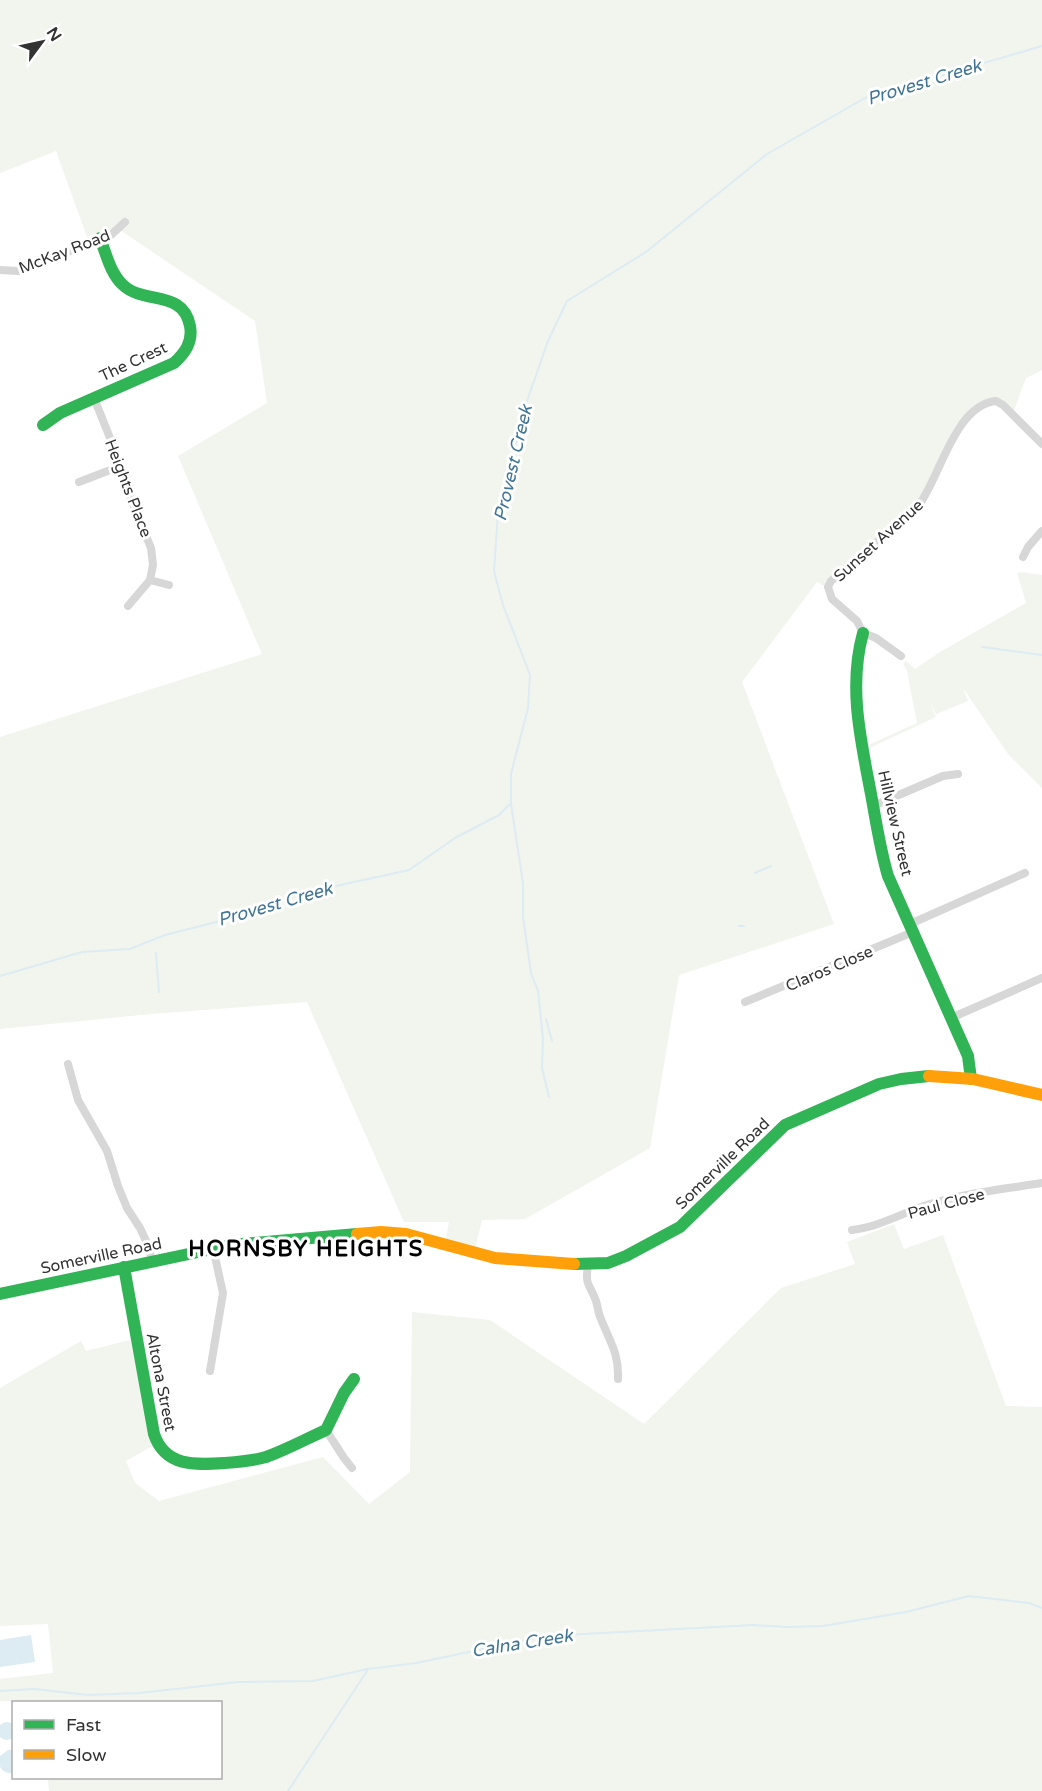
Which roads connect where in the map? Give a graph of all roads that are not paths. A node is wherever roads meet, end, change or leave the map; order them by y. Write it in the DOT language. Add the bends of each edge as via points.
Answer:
graph roads {
  1 [pos="125,222"];
  2 [pos="100,238"];
  3 [pos="0,270"];
  4 [pos="94,398"];
  5 [pos="43,425"];
  6 [pos="1042,444"];
  7 [pos="118,467"];
  8 [pos="79,482"];
  9 [pos="1042,531"];
  10 [pos="1023,557"];
  11 [pos="150,580"];
  12 [pos="169,585"];
  13 [pos="128,606"];
  14 [pos="863,633"];
  15 [pos="901,656"];
  16 [pos="958,774"];
  17 [pos="873,806"];
  18 [pos="1025,873"];
  19 [pos="911,928"];
  20 [pos="1042,978"];
  21 [pos="745,1002"];
  22 [pos="951,1018"];
  23 [pos="68,1064"];
  24 [pos="971,1079"];
  25 [pos="1042,1095"];
  26 [pos="1042,1183"];
  27 [pos="852,1230"];
  28 [pos="213,1248"];
  29 [pos="152,1261"];
  30 [pos="588,1265"];
  31 [pos="124,1267"];
  32 [pos="0,1294"];
  33 [pos="210,1371"];
  34 [pos="618,1378"];
  35 [pos="354,1379"];
  36 [pos="326,1430"];
  37 [pos="352,1468"];
  1 -- 2 [label="street, McKay Road" via="111,235"];
  2 -- 3 [label="street, McKay Road" via="18,271"];
  2 -- 4 [label="street, The Crest" via="124,286 171,300 187,313 191,342 174,363"];
  4 -- 5 [label="street, The Crest"];
  4 -- 7 [label="street, Heights Place"];
  6 -- 14 [label="street, Sunset Avenue" via="996,401 969,416 952,437 927,495 828,587 832,599 857,621"];
  7 -- 8 [label="street"];
  7 -- 11 [label="street, Heights Place" via="151,548"];
  9 -- 10 [label="street"];
  11 -- 12 [label="street"];
  11 -- 13 [label="street"];
  14 -- 15 [label="street, Sunset Avenue"];
  14 -- 17 [label="street, Hillview Street" via="855,692"];
  16 -- 17 [label="street" via="943,776"];
  17 -- 19 [label="street, Hillview Street" via="888,876"];
  18 -- 19 [label="street, Claros Close"];
  19 -- 21 [label="street, Claros Close"];
  19 -- 22 [label="street, Hillview Street"];
  20 -- 22 [label="street"];
  22 -- 24 [label="street, Hillview Street" via="968,1056"];
  23 -- 29 [label="street" via="78,1100 107,1151 127,1208 144,1236"];
  24 -- 25 [label="street, Somerville Road"];
  24 -- 30 [label="street, Somerville Road" via="891,1080 797,1118 774,1133 680,1227 620,1258"];
  26 -- 27 [label="street, Paul Close" via="973,1193"];
  28 -- 29 [label="street, Somerville Road"];
  28 -- 30 [label="street, Somerville Road" via="393,1232 495,1258"];
  28 -- 33 [label="street" via="224,1293"];
  29 -- 31 [label="street, Somerville Road"];
  30 -- 34 [label="street" via="586,1283 613,1345"];
  31 -- 32 [label="street, Somerville Road"];
  31 -- 36 [label="street, Altona Street" via="154,1434 165,1453 183,1464 246,1461 265,1457"];
  35 -- 36 [label="street"];
  36 -- 37 [label="street"];
}
